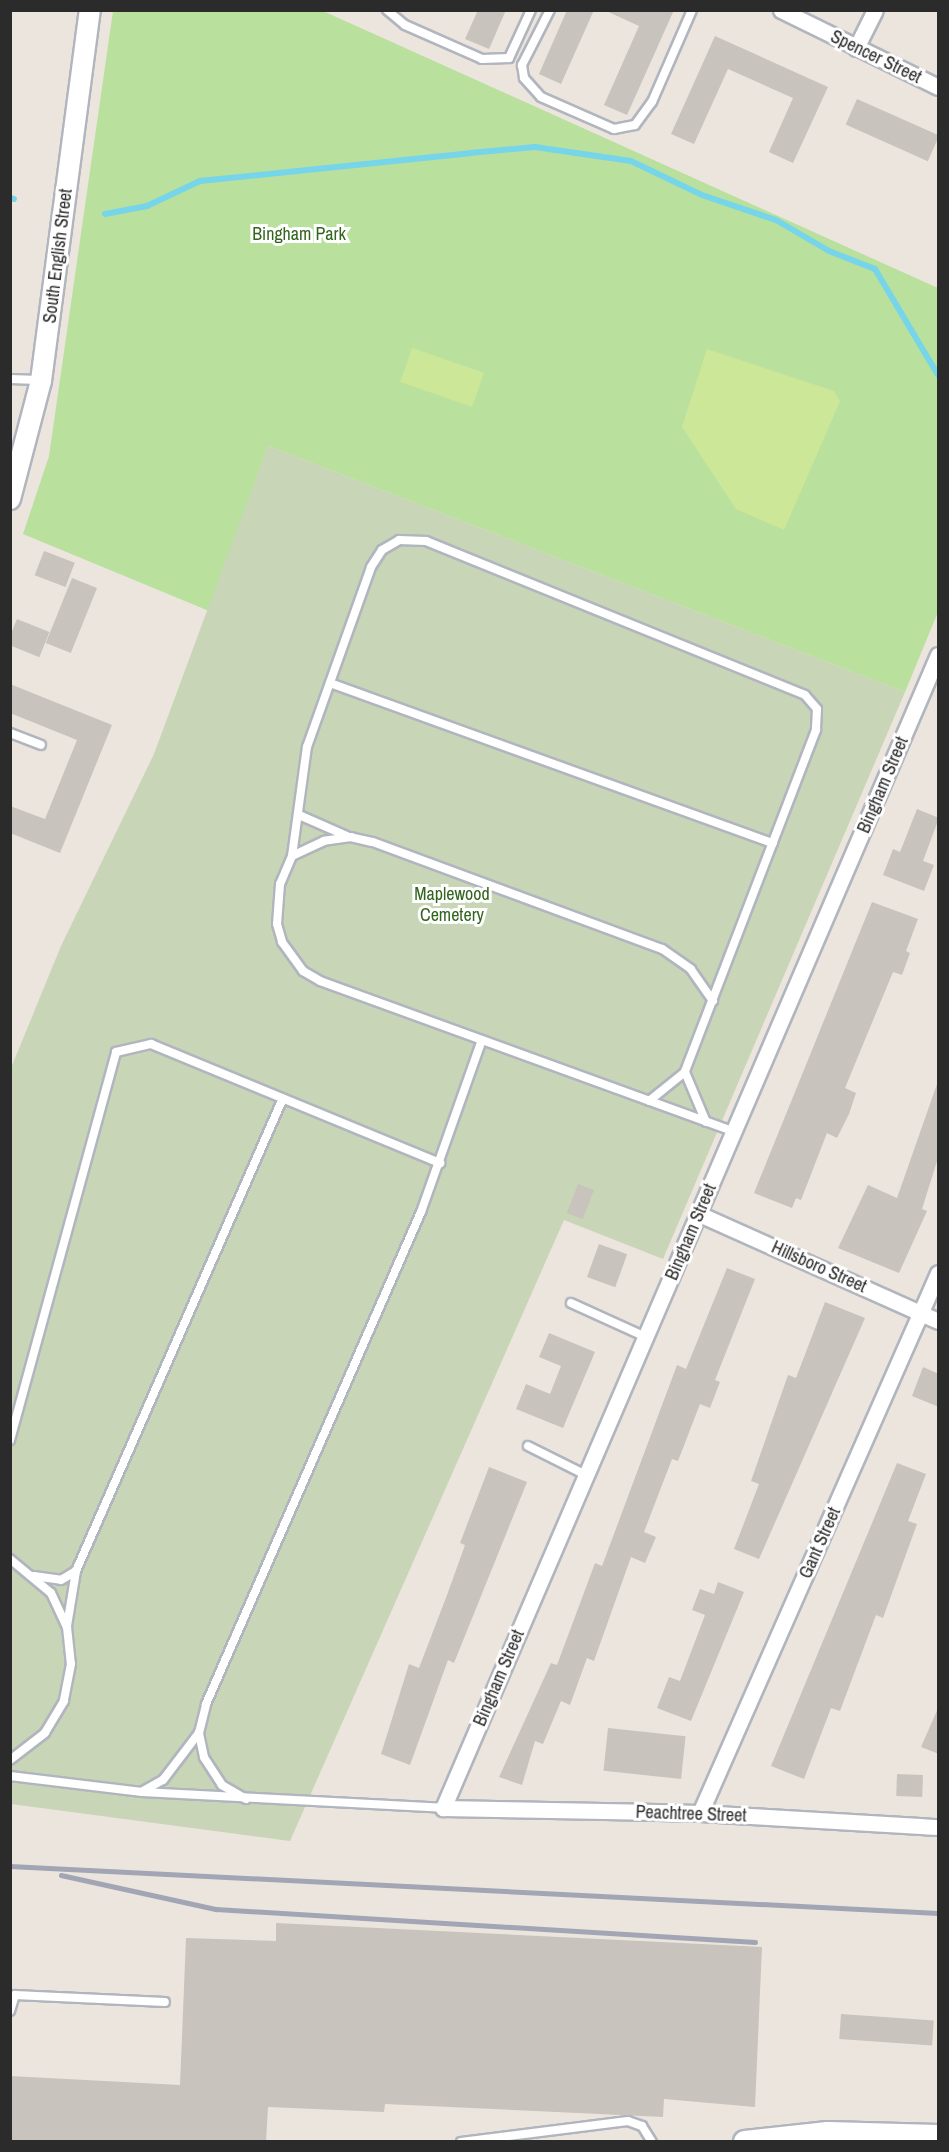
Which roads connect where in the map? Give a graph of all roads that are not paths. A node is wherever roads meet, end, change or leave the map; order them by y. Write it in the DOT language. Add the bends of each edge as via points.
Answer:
graph roads {
  1 [pos="90,10"];
  2 [pos="387,10"];
  3 [pos="531,10"];
  4 [pos="550,10"];
  5 [pos="693,10"];
  6 [pos="781,10"];
  7 [pos="875,10"];
  8 [pos="856,48"];
  9 [pos="509,58"];
  10 [pos="522,65"];
  11 [pos="939,87"];
  12 [pos="10,379"];
  13 [pos="41,381"];
  14 [pos="10,499"];
  15 [pos="939,655"];
  16 [pos="330,683"];
  17 [pos="10,733"];
  18 [pos="41,745"];
  19 [pos="299,815"];
  20 [pos="351,837"];
  21 [pos="773,843"];
  22 [pos="292,856"];
  23 [pos="712,1001"];
  24 [pos="482,1040"];
  25 [pos="686,1072"];
  26 [pos="283,1098"];
  27 [pos="649,1101"];
  28 [pos="706,1122"];
  29 [pos="734,1132"];
  30 [pos="440,1163"];
  31 [pos="699,1214"];
  32 [pos="939,1273"];
  33 [pos="571,1303"];
  34 [pos="922,1313"];
  35 [pos="939,1321"];
  36 [pos="646,1337"];
  37 [pos="10,1440"];
  38 [pos="528,1446"];
  39 [pos="586,1475"];
  40 [pos="10,1559"];
  41 [pos="76,1571"];
  42 [pos="34,1576"];
  43 [pos="67,1627"];
  44 [pos="199,1733"];
  45 [pos="10,1760"];
  46 [pos="10,1776"];
  47 [pos="142,1792"];
  48 [pos="246,1799"];
  49 [pos="443,1808"];
  50 [pos="700,1813"];
  51 [pos="939,1827"];
  52 [pos="165,2002"];
  53 [pos="10,2011"];
  54 [pos="933,2138"];
  55 [pos="461,2142"];
  56 [pos="652,2142"];
  57 [pos="745,2142"];
  1 -- 13 [label="street, South English Street"];
  2 -- 9 [label="lane" via="405,25 482,59"];
  3 -- 9 [label="lane"];
  4 -- 10 [label="lane"];
  5 -- 10 [label="lane" via="652,102 635,125 614,129 542,97 524,78"];
  6 -- 8 [label="street, Spencer Street"];
  7 -- 8 [label="street"];
  8 -- 11 [label="street, Spencer Street"];
  9 -- 10 [label="lane"];
  12 -- 13 [label="lane"];
  13 -- 14 [label="street, South English Street"];
  15 -- 29 [label="street, Bingham Street"];
  16 -- 19 [label="lane" via="307,747"];
  16 -- 21 [label="lane"];
  16 -- 21 [label="lane" via="376,558 399,540 426,541 812,701 817,709 816,730"];
  17 -- 18 [label="lane"];
  19 -- 20 [label="lane"];
  19 -- 22 [label="lane"];
  20 -- 22 [label="lane" via="324,841"];
  20 -- 23 [label="lane" via="662,949 691,969"];
  21 -- 23 [label="lane"];
  22 -- 24 [label="lane" via="280,884 277,924 282,942 303,971"];
  23 -- 25 [label="lane"];
  24 -- 27 [label="lane"];
  24 -- 30 [label="lane"];
  25 -- 27 [label="lane"];
  25 -- 28 [label="lane"];
  26 -- 30 [label="lane"];
  26 -- 37 [label="lane" via="151,1044 116,1052"];
  26 -- 41 [label="lane"];
  27 -- 28 [label="lane"];
  28 -- 29 [label="lane"];
  29 -- 31 [label="street, Bingham Street"];
  30 -- 44 [label="lane" via="211,1688"];
  31 -- 34 [label="street, Hillsboro Street"];
  31 -- 36 [label="street, Bingham Street"];
  32 -- 34 [label="street, Gant Street"];
  33 -- 36 [label="lane"];
  34 -- 35 [label="street, Hillsboro Street"];
  34 -- 50 [label="street, Gant Street"];
  36 -- 39 [label="street, Bingham Street"];
  38 -- 39 [label="lane"];
  39 -- 49 [label="street, Bingham Street"];
  40 -- 42 [label="lane"];
  41 -- 42 [label="lane" via="61,1580"];
  41 -- 43 [label="lane"];
  42 -- 43 [label="lane" via="51,1593"];
  43 -- 45 [label="lane" via="71,1664 64,1701 45,1733"];
  44 -- 47 [label="lane" via="163,1780"];
  44 -- 48 [label="lane" via="212,1773"];
  46 -- 47 [label="lane"];
  47 -- 48 [label="lane"];
  48 -- 49 [label="lane"];
  49 -- 50 [label="street, Peachtree Street"];
  50 -- 51 [label="street, Peachtree Street"];
  52 -- 53 [label="lane" via="15,1995"];
  54 -- 57 [label="main road" via="828,2133"];
  55 -- 56 [label="lane" via="484,2135 628,2121 642,2126"];
}
